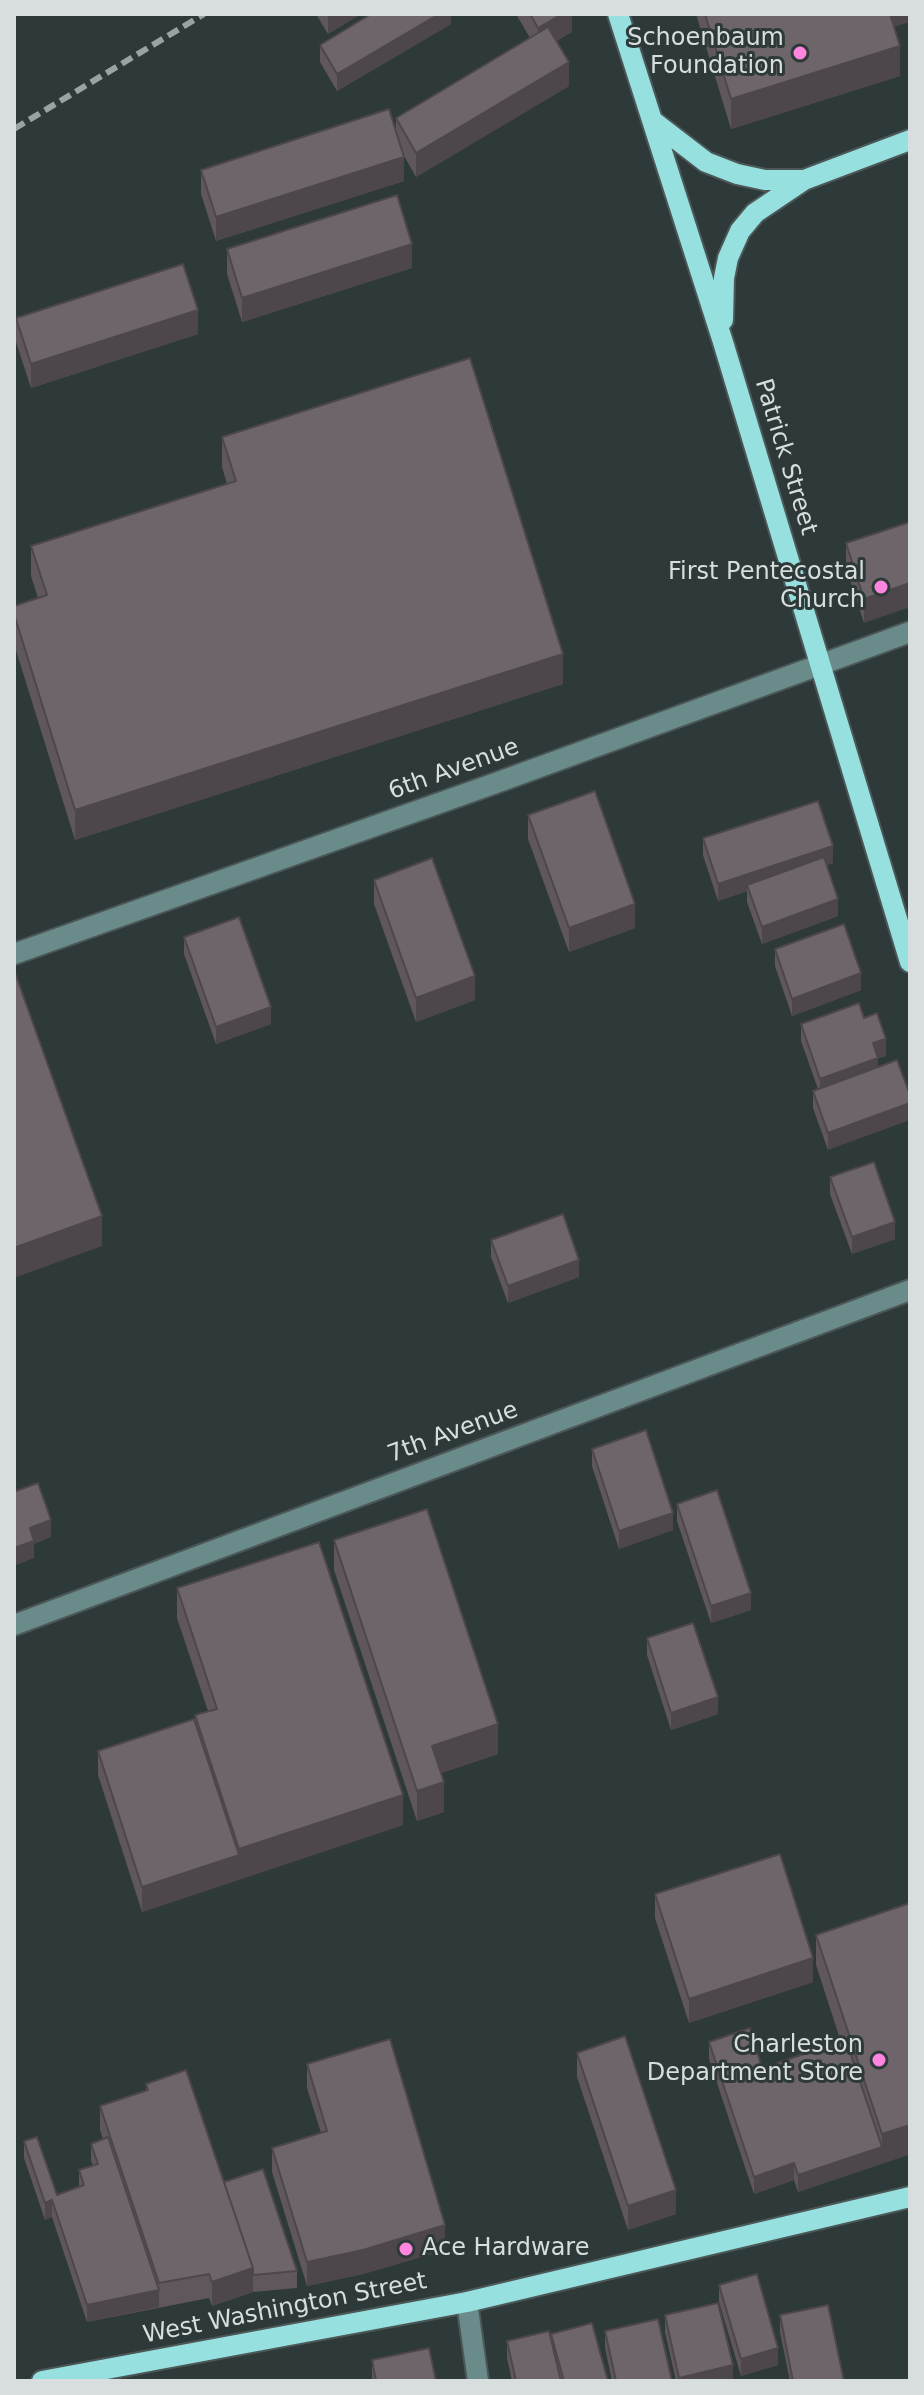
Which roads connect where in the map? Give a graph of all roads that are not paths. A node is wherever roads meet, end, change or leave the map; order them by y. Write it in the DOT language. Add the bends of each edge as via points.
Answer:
graph roads {
  1 [pos="618,14"];
  2 [pos="654,122"];
  3 [pos="910,140"];
  4 [pos="804,180"];
  5 [pos="723,342"];
  6 [pos="910,632"];
  7 [pos="821,664"];
  8 [pos="903,911"];
  9 [pos="14,954"];
  10 [pos="910,962"];
  11 [pos="910,1290"];
  12 [pos="14,1625"];
  13 [pos="910,2197"];
  14 [pos="467,2302"];
  15 [pos="42,2381"];
  16 [pos="478,2381"];
  1 -- 2 [label="main road, Patrick Street"];
  2 -- 4 [label="main road" via="706,162 737,174"];
  2 -- 5 [label="main road, Patrick Street"];
  3 -- 4 [label="main road"];
  4 -- 5 [label="main road" via="762,207 740,231 724,278"];
  5 -- 7 [label="main road, Patrick Street"];
  6 -- 7 [label="street, 6th Avenue"];
  7 -- 8 [label="main road, Patrick Street"];
  7 -- 9 [label="street, 6th Avenue"];
  8 -- 10 [label="main road, Patrick Street"];
  11 -- 12 [label="street, 7th Avenue"];
  13 -- 14 [label="main road, West Washington Street"];
  14 -- 15 [label="main road, West Washington Street"];
  14 -- 16 [label="street"];
}
